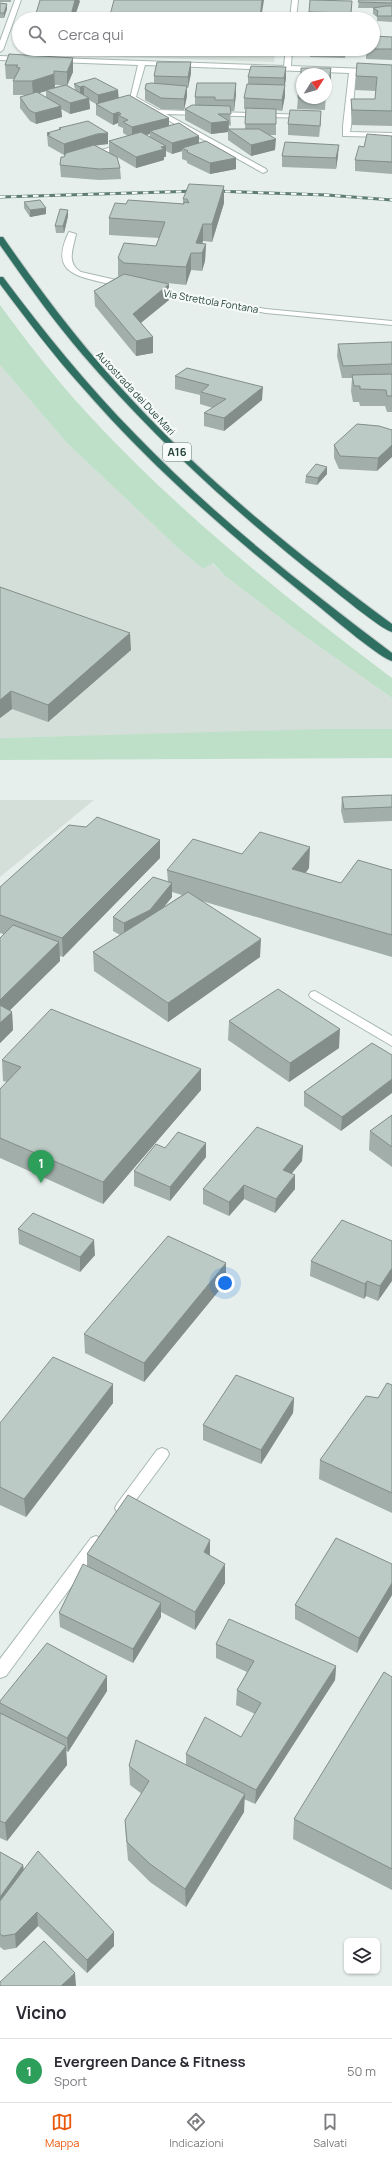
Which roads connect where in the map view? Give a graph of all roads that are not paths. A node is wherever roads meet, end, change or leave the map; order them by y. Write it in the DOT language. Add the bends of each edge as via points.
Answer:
graph roads {
  1 [pos="18,0"];
  2 [pos="295,0"];
  3 [pos="14,12"];
  4 [pos="294,12"];
  5 [pos="12,17"];
  6 [pos="0,50"];
  7 [pos="289,56"];
  8 [pos="0,58"];
  9 [pos="32,60"];
  10 [pos="47,60"];
  11 [pos="142,64"];
  12 [pos="287,69"];
  13 [pos="353,71"];
  14 [pos="392,72"];
  15 [pos="158,112"];
  16 [pos="313,117"];
  17 [pos="188,129"];
  18 [pos="174,133"];
  19 [pos="392,135"];
  20 [pos="130,144"];
  21 [pos="79,158"];
  22 [pos="263,171"];
  23 [pos="72,234"];
  24 [pos="0,239"];
  25 [pos="0,279"];
  26 [pos="392,323"];
  27 [pos="392,630"];
  28 [pos="392,658"];
  29 [pos="315,995"];
  30 [pos="392,1042"];
  31 [pos="162,1454"];
  32 [pos="114,1518"];
  33 [pos="104,1531"];
  34 [pos="0,1671"];
  1 -- 3 [label="street"];
  2 -- 4 [label="street"];
  5 -- 6 [label="street"];
  7 -- 12 [label="street"];
  8 -- 9 [label="street"];
  10 -- 11 [label="street"];
  11 -- 12 [label="street"];
  11 -- 15 [label="street" via="132,98"];
  12 -- 13 [label="street"];
  13 -- 14 [label="street"];
  13 -- 19 [label="street" via="346,134"];
  15 -- 16 [label="street"];
  15 -- 17 [label="street"];
  17 -- 18 [label="street"];
  17 -- 22 [label="street"];
  20 -- 21 [label="street"];
  23 -- 26 [label="street, Via Strettola Fontana" via="67,266 78,274 191,299 266,311"];
  24 -- 27 [label="highway, Autostrada dei Due Mari / A16" via="50,312 87,356 176,451 294,554"];
  25 -- 28 [label="highway, A16" via="61,361 150,457 268,562"];
  29 -- 30 [label="street"];
  31 -- 32 [label="street"];
  33 -- 34 [label="street"];
}
